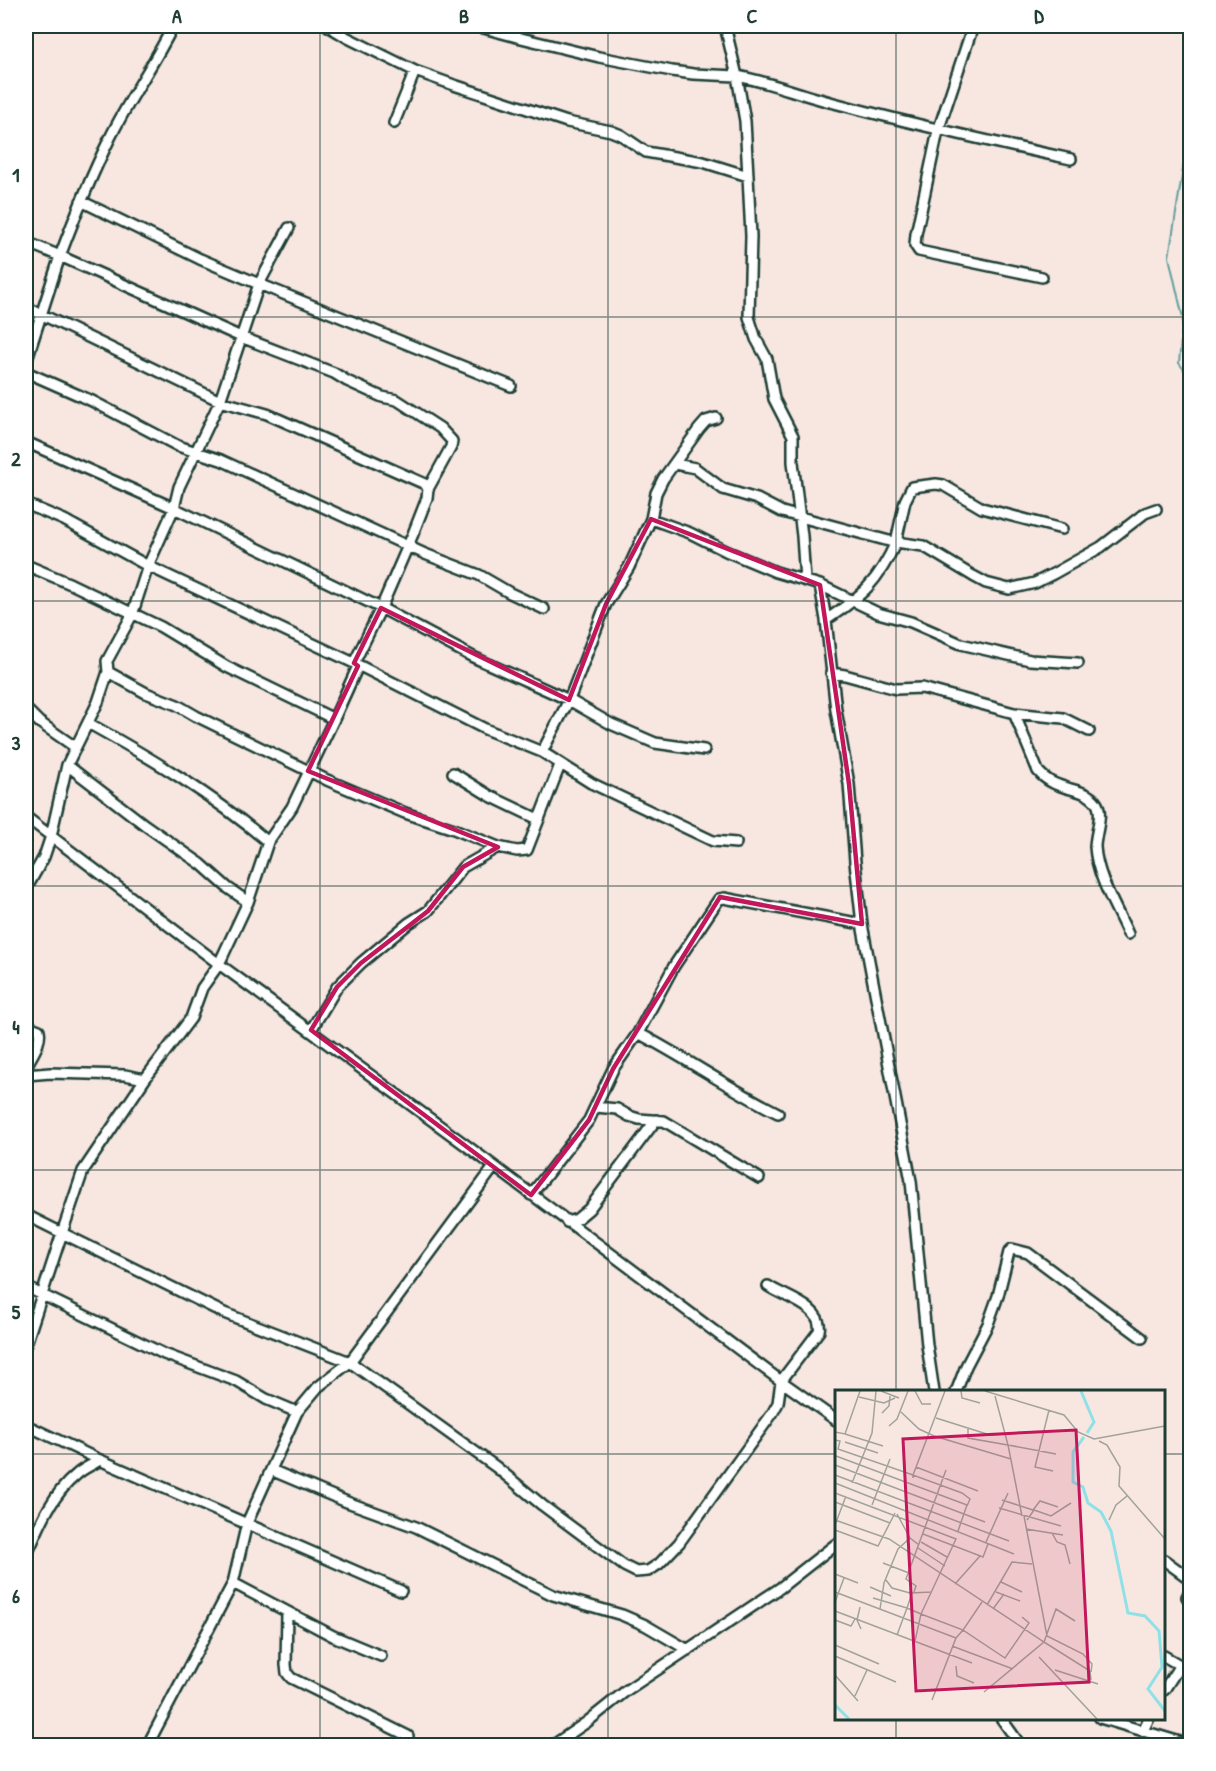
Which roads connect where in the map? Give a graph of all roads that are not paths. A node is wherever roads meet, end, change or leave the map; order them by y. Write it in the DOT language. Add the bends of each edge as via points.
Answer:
graph roads {
  1 [pos="173,26"];
  2 [pos="328,26"];
  3 [pos="476,26"];
  4 [pos="725,26"];
  5 [pos="973,26"];
  6 [pos="415,71"];
  7 [pos="737,76"];
  8 [pos="394,123"];
  9 [pos="938,130"];
  10 [pos="1071,159"];
  11 [pos="748,176"];
  12 [pos="81,201"];
  13 [pos="289,228"];
  14 [pos="26,242"];
  15 [pos="60,256"];
  16 [pos="1042,278"];
  17 [pos="259,284"];
  18 [pos="26,307"];
  19 [pos="42,314"];
  20 [pos="241,337"];
  21 [pos="26,362"];
  22 [pos="26,372"];
  23 [pos="511,386"];
  24 [pos="220,401"];
  25 [pos="716,418"];
  26 [pos="26,442"];
  27 [pos="194,453"];
  28 [pos="675,464"];
  29 [pos="428,489"];
  30 [pos="26,504"];
  31 [pos="174,508"];
  32 [pos="1156,509"];
  33 [pos="800,517"];
  34 [pos="651,519"];
  35 [pos="1062,529"];
  36 [pos="896,542"];
  37 [pos="407,545"];
  38 [pos="26,565"];
  39 [pos="148,566"];
  40 [pos="805,580"];
  41 [pos="820,585"];
  42 [pos="854,601"];
  43 [pos="381,608"];
  44 [pos="544,609"];
  45 [pos="132,615"];
  46 [pos="826,621"];
  47 [pos="1078,663"];
  48 [pos="356,664"];
  49 [pos="108,672"];
  50 [pos="831,673"];
  51 [pos="568,700"];
  52 [pos="26,709"];
  53 [pos="1014,713"];
  54 [pos="334,719"];
  55 [pos="88,723"];
  56 [pos="1089,731"];
  57 [pos="75,747"];
  58 [pos="704,750"];
  59 [pos="542,752"];
  60 [pos="67,765"];
  61 [pos="560,765"];
  62 [pos="308,771"];
  63 [pos="453,772"];
  64 [pos="26,816"];
  65 [pos="538,819"];
  66 [pos="51,836"];
  67 [pos="268,842"];
  68 [pos="736,843"];
  69 [pos="498,847"];
  70 [pos="26,889"];
  71 [pos="248,902"];
  72 [pos="862,924"];
  73 [pos="1128,934"];
  74 [pos="219,964"];
  75 [pos="26,1025"];
  76 [pos="311,1030"];
  77 [pos="638,1034"];
  78 [pos="26,1067"];
  79 [pos="26,1075"];
  80 [pos="145,1079"];
  81 [pos="596,1107"];
  82 [pos="778,1113"];
  83 [pos="656,1120"];
  84 [pos="494,1167"];
  85 [pos="759,1178"];
  86 [pos="531,1195"];
  87 [pos="26,1215"];
  88 [pos="567,1222"];
  89 [pos="62,1233"];
  90 [pos="768,1286"];
  91 [pos="26,1287"];
  92 [pos="41,1294"];
  93 [pos="1142,1338"];
  94 [pos="26,1344"];
  95 [pos="350,1362"];
  96 [pos="781,1381"];
  97 [pos="934,1390"];
  98 [pos="957,1390"];
  99 [pos="297,1412"];
  100 [pos="835,1419"];
  101 [pos="26,1425"];
  102 [pos="100,1460"];
  103 [pos="271,1470"];
  104 [pos="247,1523"];
  105 [pos="835,1546"];
  106 [pos="29,1550"];
  107 [pos="1165,1561"];
  108 [pos="1191,1579"];
  109 [pos="233,1584"];
  110 [pos="401,1591"];
  111 [pos="1191,1591"];
  112 [pos="1191,1601"];
  113 [pos="287,1612"];
  114 [pos="688,1650"];
  115 [pos="381,1656"];
  116 [pos="1165,1657"];
  117 [pos="1180,1665"];
  118 [pos="1191,1671"];
  119 [pos="1165,1688"];
  120 [pos="1002,1720"];
  121 [pos="1104,1720"];
  122 [pos="1148,1720"];
  123 [pos="1143,1731"];
  124 [pos="408,1736"];
  125 [pos="1191,1745"];
  126 [pos="147,1746"];
  127 [pos="552,1746"];
  128 [pos="1021,1746"];
  1 -- 12 [label="street" via="110,136"];
  2 -- 6 [label="street"];
  3 -- 7 [label="street" via="672,71"];
  4 -- 7 [label="street"];
  5 -- 9 [label="street"];
  6 -- 8 [label="street"];
  6 -- 11 [label="street" via="520,108 611,131 646,152 703,162"];
  7 -- 9 [label="street"];
  7 -- 11 [label="street" via="745,121"];
  9 -- 10 [label="street"];
  9 -- 16 [label="street" via="916,234 919,251"];
  11 -- 33 [label="street" via="749,317 767,359 774,399 793,436"];
  12 -- 15 [label="street"];
  12 -- 17 [label="street"];
  13 -- 17 [label="street"];
  14 -- 15 [label="street"];
  15 -- 19 [label="street"];
  15 -- 20 [label="street"];
  17 -- 20 [label="street"];
  17 -- 23 [label="street"];
  18 -- 19 [label="street"];
  19 -- 21 [label="street"];
  19 -- 24 [label="street"];
  20 -- 24 [label="street"];
  20 -- 29 [label="street" via="397,400 440,428 452,441 451,447"];
  22 -- 27 [label="street"];
  24 -- 27 [label="street"];
  24 -- 29 [label="street" via="267,414 425,484"];
  25 -- 28 [label="street" via="706,421"];
  26 -- 31 [label="street"];
  27 -- 31 [label="street"];
  27 -- 37 [label="street" via="220,460"];
  28 -- 33 [label="street" via="695,468 723,489"];
  28 -- 34 [label="street" via="656,493"];
  29 -- 37 [label="street"];
  30 -- 39 [label="street"];
  31 -- 39 [label="street"];
  31 -- 43 [label="street"];
  32 -- 36 [label="street" via="1053,574 1010,589 986,583 923,546"];
  33 -- 36 [label="street"];
  33 -- 40 [label="street"];
  34 -- 40 [label="street" via="776,572"];
  34 -- 51 [label="street" via="629,567 606,604"];
  35 -- 36 [label="street" via="982,508 936,484 912,487 908,492"];
  36 -- 42 [label="street" via="884,569"];
  37 -- 43 [label="street"];
  37 -- 44 [label="street" via="479,575"];
  38 -- 45 [label="street"];
  39 -- 45 [label="street"];
  39 -- 48 [label="street"];
  40 -- 41 [label="street"];
  41 -- 42 [label="street"];
  41 -- 46 [label="street"];
  42 -- 46 [label="street"];
  42 -- 47 [label="street" via="961,644 1030,660"];
  43 -- 48 [label="street"];
  43 -- 51 [label="street" via="473,657"];
  45 -- 49 [label="street" via="107,661"];
  45 -- 54 [label="street"];
  46 -- 50 [label="street"];
  48 -- 54 [label="street"];
  48 -- 59 [label="street" via="485,729"];
  49 -- 55 [label="street"];
  49 -- 62 [label="street"];
  50 -- 53 [label="street" via="896,689 922,688"];
  50 -- 72 [label="street" via="849,784"];
  51 -- 58 [label="street" via="655,743"];
  51 -- 59 [label="street"];
  52 -- 57 [label="street"];
  53 -- 56 [label="street" via="1063,718"];
  53 -- 73 [label="street" via="1045,779 1097,802 1098,866"];
  54 -- 62 [label="street"];
  55 -- 57 [label="street"];
  55 -- 67 [label="street" via="168,769 235,814"];
  57 -- 60 [label="street"];
  59 -- 61 [label="street"];
  60 -- 66 [label="street"];
  60 -- 71 [label="street"];
  61 -- 65 [label="street"];
  61 -- 68 [label="street" via="713,841"];
  62 -- 67 [label="street" via="292,807"];
  62 -- 69 [label="street"];
  63 -- 65 [label="street" via="490,796"];
  64 -- 66 [label="street"];
  65 -- 69 [label="street" via="527,850"];
  66 -- 70 [label="street"];
  66 -- 74 [label="street"];
  67 -- 71 [label="street"];
  69 -- 76 [label="street" via="463,867 428,910 361,963 337,987"];
  71 -- 74 [label="street"];
  72 -- 77 [label="street" via="719,899 674,966"];
  72 -- 97 [label="street" via="911,1180"];
  74 -- 76 [label="street"];
  74 -- 80 [label="street" via="202,988 191,1018"];
  75 -- 78 [label="street" via="40,1034"];
  76 -- 84 [label="street"];
  77 -- 81 [label="street" via="613,1069"];
  77 -- 82 [label="street"];
  79 -- 80 [label="street" via="118,1075"];
  80 -- 89 [label="street" via="82,1171"];
  81 -- 83 [label="street"];
  81 -- 86 [label="street"];
  83 -- 85 [label="street" via="675,1126"];
  83 -- 88 [label="street" via="589,1209"];
  84 -- 86 [label="street"];
  84 -- 95 [label="street"];
  86 -- 88 [label="street"];
  87 -- 89 [label="street"];
  88 -- 96 [label="street"];
  89 -- 92 [label="street"];
  89 -- 95 [label="street" via="224,1312"];
  90 -- 96 [label="street" via="803,1305 821,1324"];
  91 -- 92 [label="street"];
  92 -- 94 [label="street"];
  92 -- 99 [label="street" via="164,1354 236,1381"];
  93 -- 98 [label="street" via="1028,1253 1012,1249 988,1324"];
  95 -- 96 [label="street" via="636,1572 659,1564 679,1543 777,1407"];
  95 -- 99 [label="street" via="318,1387"];
  96 -- 100 [label="street"];
  99 -- 103 [label="street"];
  101 -- 102 [label="street"];
  102 -- 104 [label="street"];
  102 -- 106 [label="street" via="76,1474 58,1494 45,1512"];
  103 -- 104 [label="street"];
  103 -- 114 [label="street" via="416,1527 553,1595 645,1625"];
  104 -- 109 [label="street"];
  104 -- 110 [label="street"];
  105 -- 114 [label="street"];
  107 -- 108 [label="street"];
  109 -- 113 [label="street"];
  109 -- 126 [label="street"];
  111 -- 112 [label="street" via="1187,1597"];
  113 -- 115 [label="street"];
  113 -- 124 [label="street" via="286,1665 291,1678"];
  114 -- 127 [label="street"];
  116 -- 117 [label="street"];
  117 -- 118 [label="street"];
  117 -- 119 [label="street"];
  120 -- 128 [label="street"];
  121 -- 123 [label="street"];
  122 -- 123 [label="street"];
  123 -- 125 [label="street"];
}
